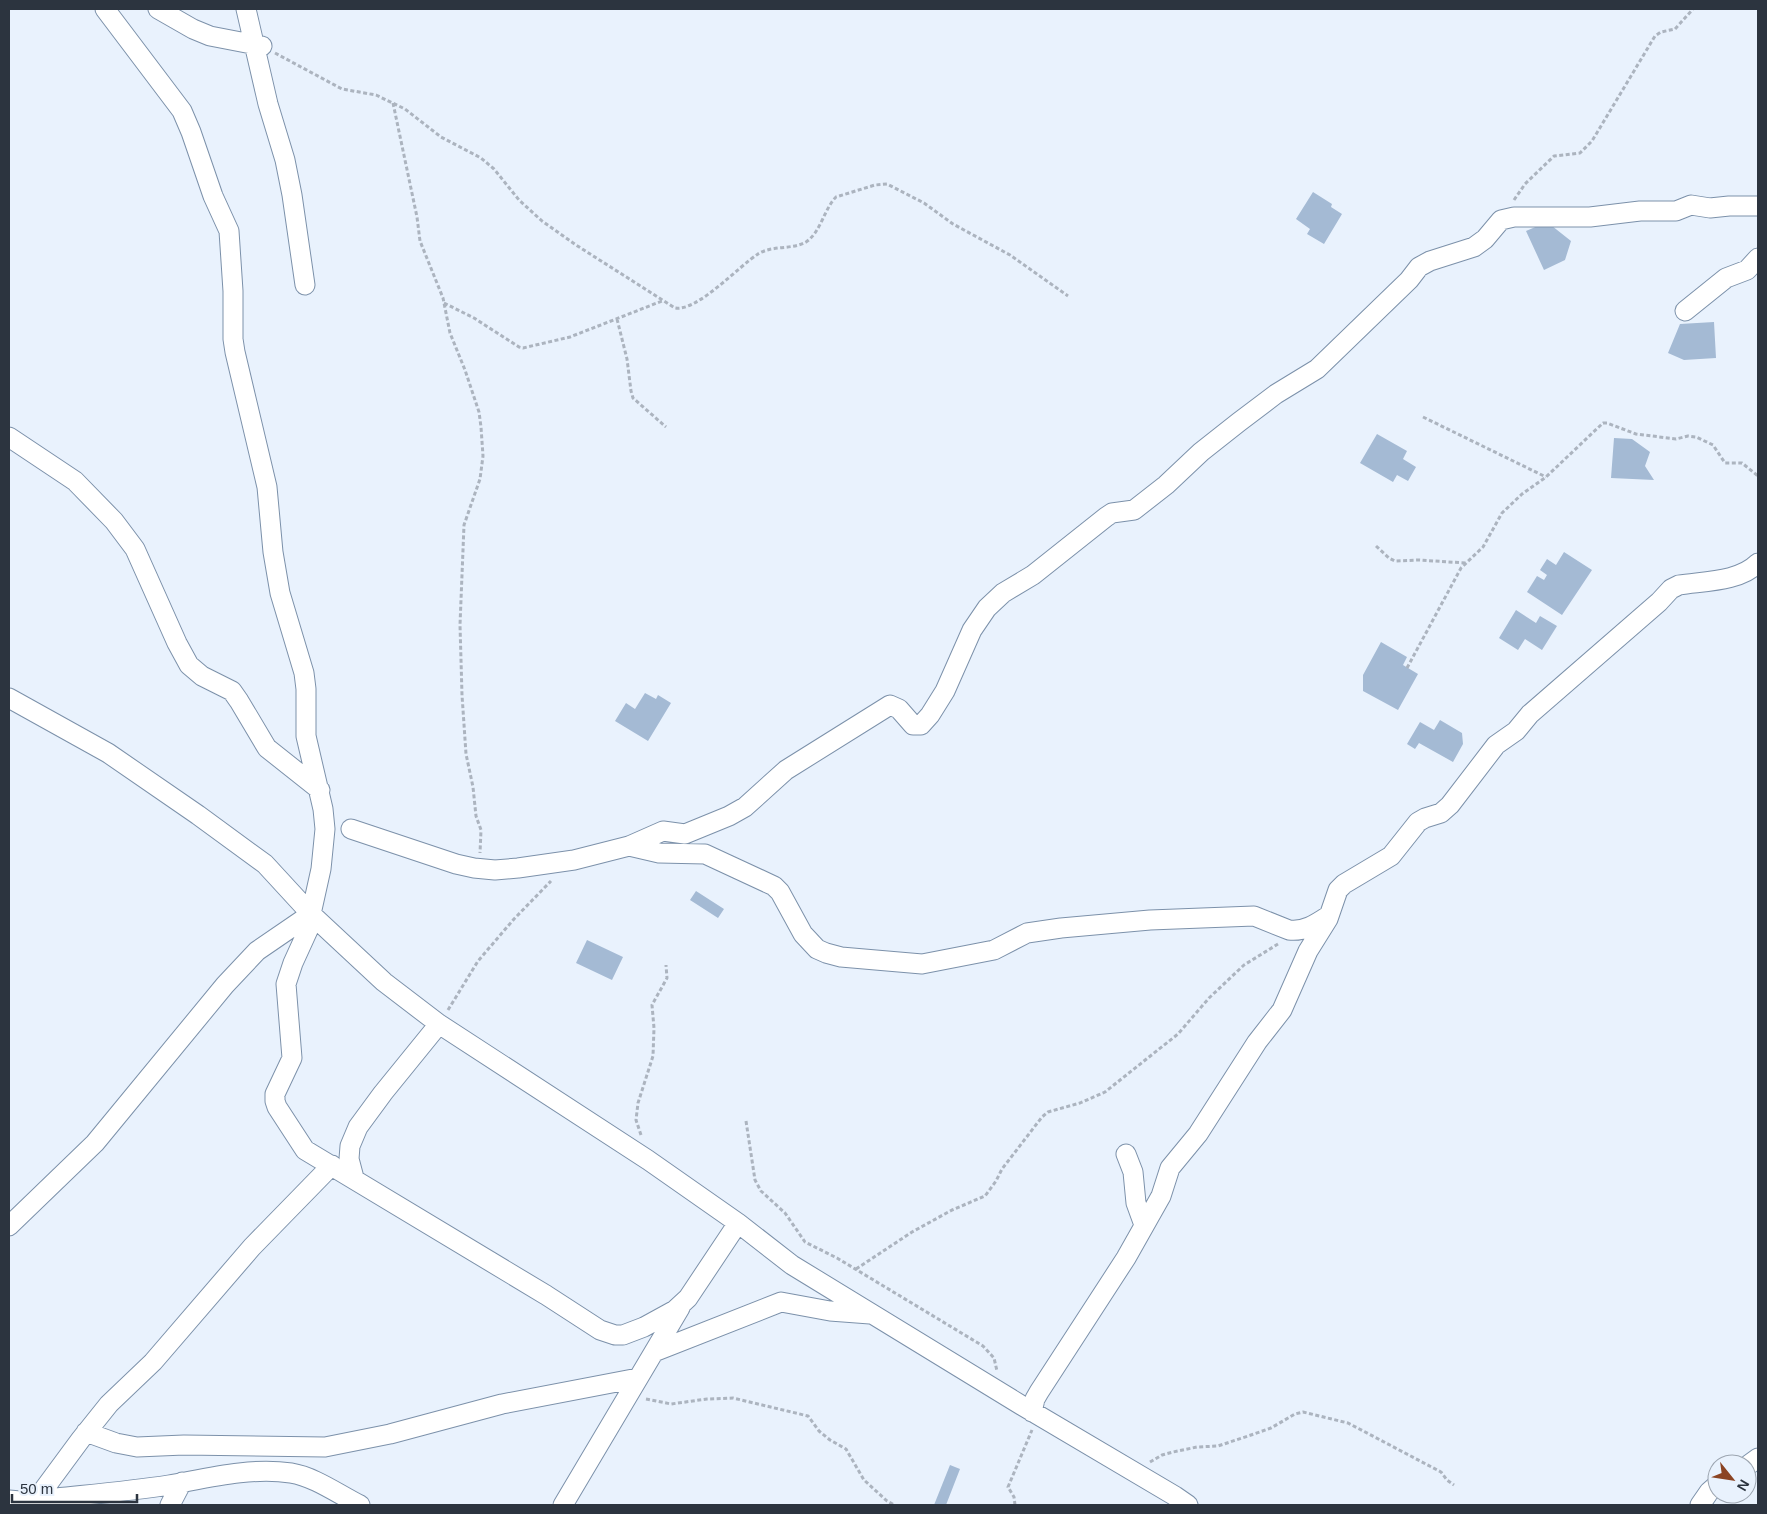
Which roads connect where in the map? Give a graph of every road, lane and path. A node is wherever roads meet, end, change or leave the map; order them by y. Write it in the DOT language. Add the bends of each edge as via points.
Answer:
graph roads {
  1 [pos="105,9"];
  2 [pos="158,9"];
  3 [pos="246,9"];
  4 [pos="1692,9"];
  5 [pos="175,13"];
  6 [pos="258,45"];
  7 [pos="393,102"];
  8 [pos="1758,206"];
  9 [pos="1500,220"];
  10 [pos="1758,258"];
  11 [pos="305,285"];
  12 [pos="1068,296"];
  13 [pos="663,301"];
  14 [pos="444,303"];
  15 [pos="1685,311"];
  16 [pos="617,319"];
  17 [pos="1423,417"];
  18 [pos="666,427"];
  19 [pos="9,437"];
  20 [pos="1758,476"];
  21 [pos="1546,477"];
  22 [pos="1376,546"];
  23 [pos="1466,563"];
  24 [pos="1758,563"];
  25 [pos="1407,668"];
  26 [pos="9,698"];
  27 [pos="320,790"];
  28 [pos="351,829"];
  29 [pos="629,846"];
  30 [pos="574,860"];
  31 [pos="479,868"];
  32 [pos="313,915"];
  33 [pos="1329,916"];
  34 [pos="1279,943"];
  35 [pos="666,966"];
  36 [pos="439,1024"];
  37 [pos="746,1121"];
  38 [pos="1126,1154"];
  39 [pos="648,1160"];
  40 [pos="332,1165"];
  41 [pos="354,1178"];
  42 [pos="738,1223"];
  43 [pos="1144,1225"];
  44 [pos="9,1226"];
  45 [pos="856,1269"];
  46 [pos="682,1304"];
  47 [pos="874,1315"];
  48 [pos="654,1352"];
  49 [pos="638,1378"];
  50 [pos="999,1392"];
  51 [pos="628,1395"];
  52 [pos="1032,1412"];
  53 [pos="1050,1423"];
  54 [pos="86,1432"];
  55 [pos="1135,1473"];
  56 [pos="182,1482"];
  57 [pos="1454,1485"];
  58 [pos="9,1500"];
  59 [pos="36,1500"];
  60 [pos="170,1505"];
  61 [pos="360,1505"];
  62 [pos="563,1505"];
  63 [pos="894,1505"];
  64 [pos="1015,1505"];
  65 [pos="1188,1505"];
  1 -- 27 [label="street" via="182,111 213,196 230,231 235,352 267,487 280,593 304,673 306,736"];
  2 -- 5 [label="street"];
  3 -- 6 [label="street"];
  4 -- 9 [label="path" via="1675,29 1656,36 1592,142 1580,153 1554,156 1525,184"];
  5 -- 6 [label="street" via="193,29 210,36"];
  6 -- 7 [label="path" via="342,90 376,95"];
  6 -- 11 [label="street" via="268,104 285,160"];
  7 -- 13 [label="path" via="442,137 481,158 542,221"];
  7 -- 14 [label="path" via="418,217 420,241"];
  8 -- 9 [label="street" via="1710,208 1691,205 1667,212"];
  9 -- 29 [label="street" via="1474,247 1419,267 1317,369 1276,394 1200,452 1134,510 1112,513 1033,575 1003,593 987,608 972,630 945,691 921,725 913,725 899,709 890,705 786,770 745,807 729,816 685,834 663,831"];
  10 -- 15 [label="street" via="1747,270 1726,278"];
  12 -- 13 [label="path" via="1010,255 953,224 924,203 884,184 875,184 836,197 806,242 771,248 757,255 693,304 678,309"];
  13 -- 16 [label="path"];
  14 -- 16 [label="path" via="523,348"];
  14 -- 31 [label="path" via="450,333 479,412 483,456 480,479 464,525 460,625 466,754 481,830"];
  16 -- 18 [label="path" via="633,398"];
  17 -- 21 [label="path"];
  19 -- 27 [label="street" via="75,481 114,521 135,549 176,643 189,665 202,676 232,691 266,748"];
  20 -- 21 [label="path" via="1741,462 1725,463 1713,445 1696,437 1676,439 1636,434 1605,422"];
  21 -- 23 [label="path" via="1502,513 1483,547"];
  22 -- 23 [label="path" via="1395,561"];
  23 -- 25 [label="path"];
  24 -- 33 [label="street" via="1736,576 1671,589 1496,745 1450,805 1441,813 1418,822 1391,856 1341,887"];
  26 -- 32 [label="street" via="108,752 198,815 265,864"];
  27 -- 32 [label="street" via="325,829"];
  28 -- 31 [label="street" via="456,864"];
  29 -- 30 [label="street"];
  29 -- 33 [label="street" via="659,853 706,854 774,886 802,934 817,949 841,957 922,964 994,950 1026,933 1061,928 1254,916 1295,931"];
  30 -- 31 [label="street" via="495,870"];
  30 -- 36 [label="path" via="534,896 478,961"];
  32 -- 36 [label="street" via="384,982"];
  32 -- 40 [label="street" via="286,984 292,1058 275,1101 303,1147"];
  32 -- 44 [label="street" via="257,951 225,985 95,1143"];
  33 -- 43 [label="street" via="1301,964 1282,1010 1257,1042 1198,1134 1170,1168 1161,1196"];
  34 -- 45 [label="path" via="1244,965 1178,1034 1105,1092 1042,1117 985,1196 912,1232"];
  35 -- 39 [label="path" via="666,978 652,1005 653,1056 636,1120"];
  36 -- 39 [label="street"];
  36 -- 41 [label="street" via="358,1126 350,1146 349,1159"];
  37 -- 45 [label="path" via="755,1180 761,1191 784,1213 805,1242"];
  38 -- 43 [label="street" via="1133,1172 1136,1204"];
  39 -- 42 [label="street"];
  40 -- 41 [label="street"];
  40 -- 54 [label="street" via="252,1247 153,1362 109,1404"];
  41 -- 46 [label="street" via="606,1333 623,1334 644,1327"];
  42 -- 46 [label="street"];
  42 -- 47 [label="street" via="792,1265"];
  43 -- 52 [label="street" via="1039,1392"];
  45 -- 50 [label="path" via="983,1346 996,1363"];
  46 -- 48 [label="street"];
  47 -- 48 [label="street" via="781,1302"];
  47 -- 50 [label="street"];
  48 -- 49 [label="street"];
  49 -- 51 [label="street"];
  49 -- 54 [label="street" via="502,1404 390,1434 325,1447 137,1447"];
  50 -- 52 [label="street"];
  51 -- 62 [label="street"];
  51 -- 63 [label="path" via="671,1404 733,1398 808,1416 830,1440 846,1450 864,1480"];
  52 -- 53 [label="street"];
  53 -- 55 [label="street"];
  53 -- 64 [label="path" via="1038,1425 1031,1431 1008,1487"];
  54 -- 59 [label="street"];
  55 -- 57 [label="path" via="1162,1455 1218,1446 1271,1428 1303,1412 1348,1423 1442,1472"];
  55 -- 65 [label="street"];
  56 -- 59 [label="street"];
  56 -- 60 [label="street"];
  56 -- 61 [label="street" via="262,1472 290,1473 304,1476"];
  58 -- 59 [label="street"];
}
